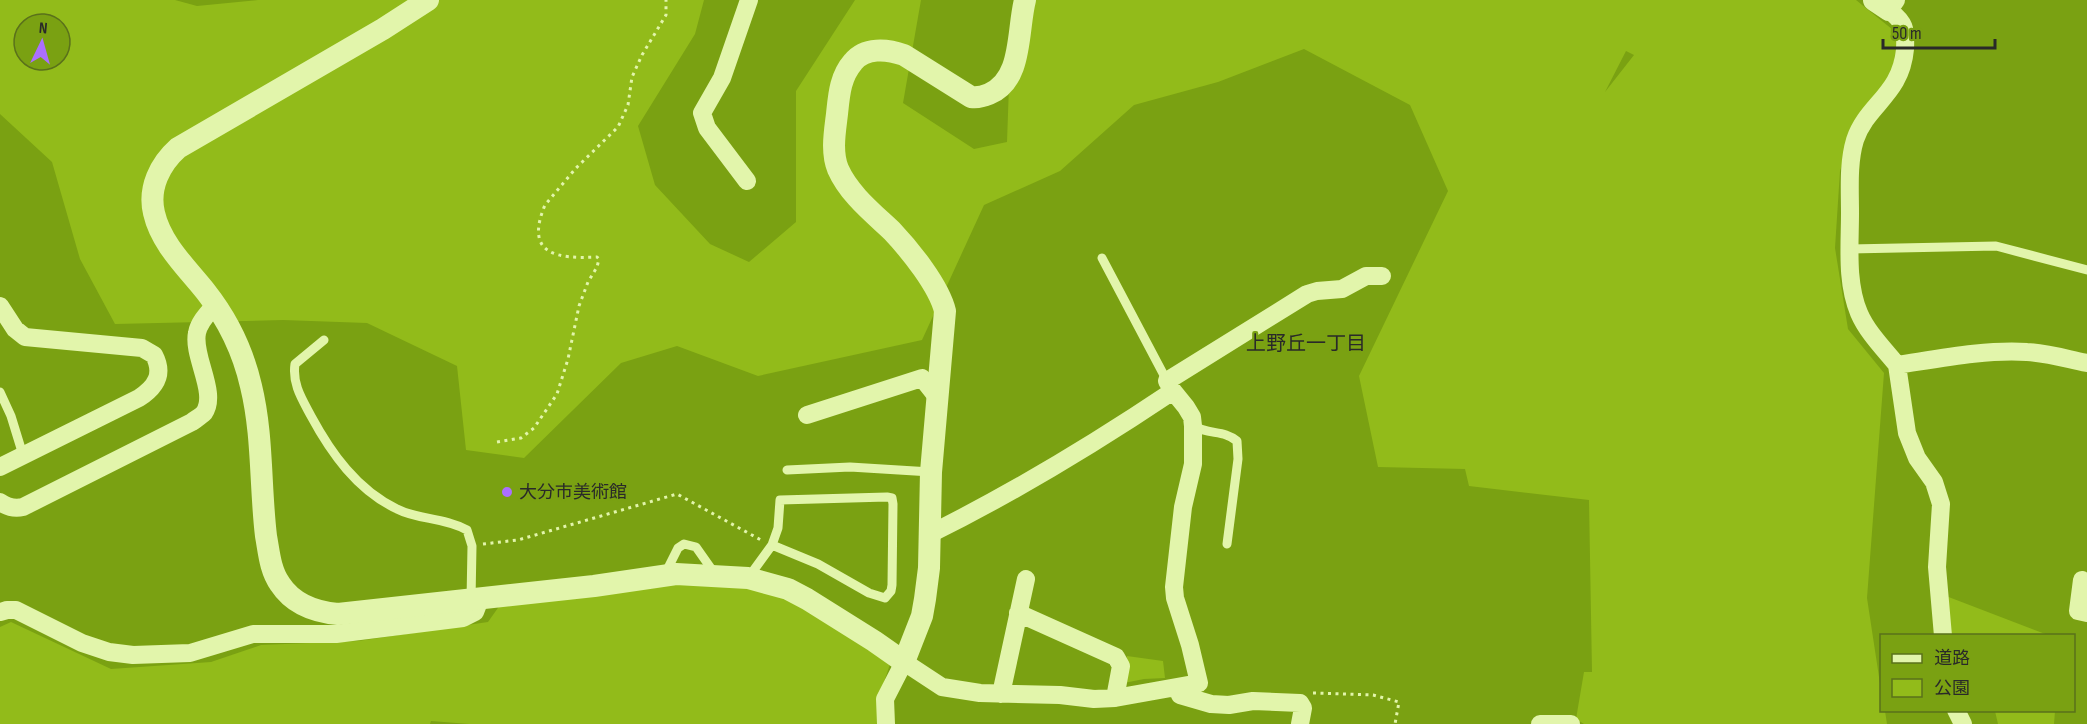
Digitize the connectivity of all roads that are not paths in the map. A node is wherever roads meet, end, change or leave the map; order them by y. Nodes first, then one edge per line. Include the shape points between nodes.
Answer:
1 (428, 0) edge
2 (750, 0) edge
3 (1025, 0) edge
4 (1886, 3) edge
5 (747, 181) dead end
6 (1850, 249) junction
7 (1102, 258) dead end
8 (2087, 270) edge
9 (1382, 276) dead end
10 (215, 305) junction
11 (0, 306) edge
12 (324, 340) dead end
13 (2087, 363) edge
14 (1896, 365) junction
15 (1170, 386) junction
16 (0, 392) edge
17 (937, 397) junction
18 (807, 415) dead end
19 (1194, 426) junction
20 (23, 455) junction
21 (0, 467) edge
22 (787, 470) dead end
23 (931, 472) junction
24 (0, 502) edge
25 (928, 535) junction
26 (1227, 544) dead end
27 (771, 545) junction
28 (716, 575) junction
29 (664, 576) junction
30 (748, 578) junction
31 (1026, 579) dead end
32 (2082, 580) dead end
33 (475, 600) junction
34 (0, 612) edge
35 (1018, 613) junction
36 (2087, 613) edge
37 (1944, 634) edge
38 (904, 662) junction
39 (1177, 688) junction
40 (1001, 694) junction
41 (1115, 698) junction
42 (1571, 723) edge
43 (886, 724) edge
44 (1300, 724) edge
45 (1540, 724) edge

1 - 10 street via 178,148 164,163 154,187 156,221 177,257
2 - 5 street via 722,78 702,113 706,128
3 - 17 street via 1010,76 999,90 971,97 904,55 878,50 855,60 841,81 834,152 838,168 864,205 894,234 939,290 943,300 945,321
4 - 6 street via 1904,24 1904,58 1896,81 1862,125 1855,141 1851,158
6 - 8 lane via 1996,246
6 - 14 street via 1851,283 1858,311
7 - 15 lane
9 - 15 street via 1366,276 1342,289 1307,294
10 - 24 street via 196,337 207,394 204,413 22,507
10 - 33 street via 232,331 252,386 269,553 281,586 302,605 338,614
11 - 20 street via 25,337 142,348 154,355 158,363 158,379 148,392
12 - 33 lane via 296,364 293,375 298,393 326,445 359,482 399,511 467,530 472,546
13 - 14 street via 2024,351
14 - 37 street via 1907,433 1917,458 1934,482 1941,504 1937,567
15 - 19 street
15 - 25 street via 1122,425 973,513
16 - 20 lane
17 - 18 street via 922,378
17 - 23 street
19 - 26 lane via 1230,435 1237,441
19 - 39 street via 1193,464 1183,507 1174,587 1199,683
20 - 21 street
22 - 23 lane via 850,467
23 - 25 street
25 - 38 street via 926,599
27 - 27 lane via 885,598 892,585 892,498 780,500 778,528
27 - 30 lane
28 - 29 street
28 - 29 lane via 696,547 684,544
28 - 30 street
29 - 33 street
30 - 38 street via 788,589 807,599
31 - 35 street
32 - 36 street via 2078,610
33 - 34 street via 475,612 463,618 336,634 252,634 190,653 133,656 82,643 16,610
35 - 40 street
35 - 41 street via 1116,657 1121,666
38 - 40 street via 942,687
38 - 43 street via 885,699
39 - 41 street
39 - 44 street via 1180,695 1211,704 1300,703
40 - 41 street
42 - 45 street

